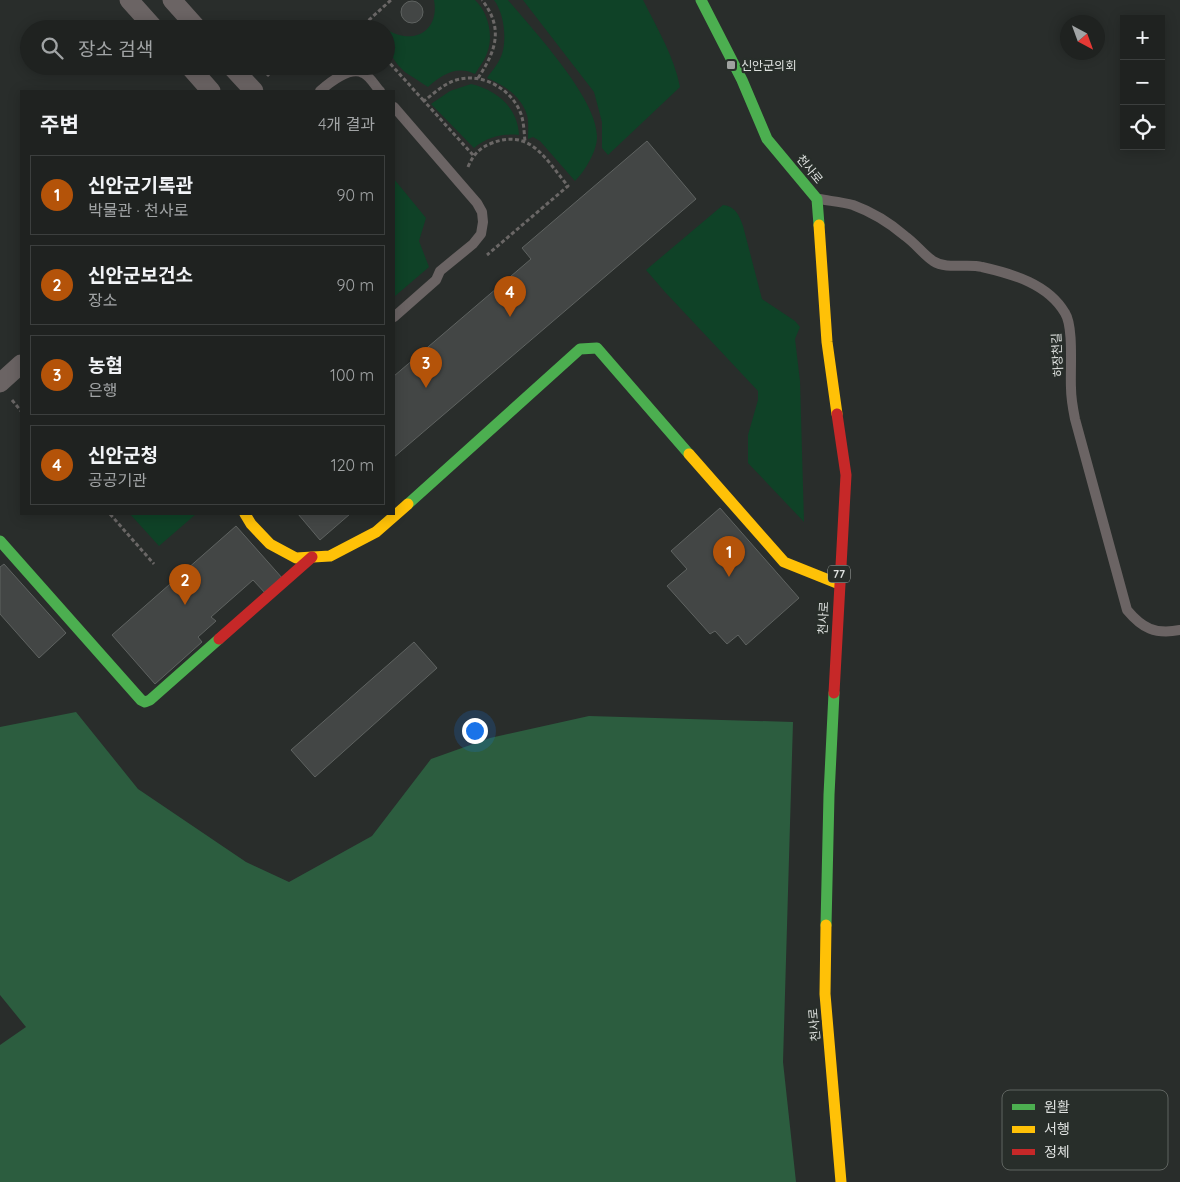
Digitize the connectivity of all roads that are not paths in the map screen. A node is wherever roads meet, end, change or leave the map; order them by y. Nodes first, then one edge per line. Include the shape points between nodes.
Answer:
1 (129, 0) edge
2 (172, 0) edge
3 (701, 0) edge
4 (147, 20) edge
5 (190, 20) edge
6 (197, 75) edge
7 (239, 75) edge
8 (346, 75) edge
9 (366, 75) edge
10 (211, 90) edge
11 (253, 90) edge
12 (321, 90) edge
13 (379, 90) edge
14 (395, 108) edge
15 (817, 199) junction
16 (395, 316) edge
17 (20, 365) edge
18 (0, 383) edge
19 (246, 515) edge
20 (395, 515) edge
21 (395, 515) edge
22 (0, 541) edge
23 (312, 557) junction
24 (839, 584) junction
25 (1180, 630) edge
26 (842, 1182) edge

1 - 4 street
2 - 5 street
3 - 15 street, 천사로 via 742,80 767,139
6 - 10 street
7 - 11 street
8 - 12 lane via 332,80
9 - 13 lane
14 - 16 lane via 477,203 484,222 474,244
15 - 24 street, 천사로 / 77 via 827,342 846,475
15 - 25 lane, 하장천길 via 852,205 883,219 934,262 980,266 1019,277 1050,294 1066,314 1074,418 1127,610 1150,630
17 - 18 street
19 - 23 street via 270,544 296,558
20 - 23 street via 376,532 330,556
21 - 24 street via 580,349 597,348 784,562
22 - 23 street via 145,702
24 - 26 street, 천사로 / 77 via 829,796 825,994

